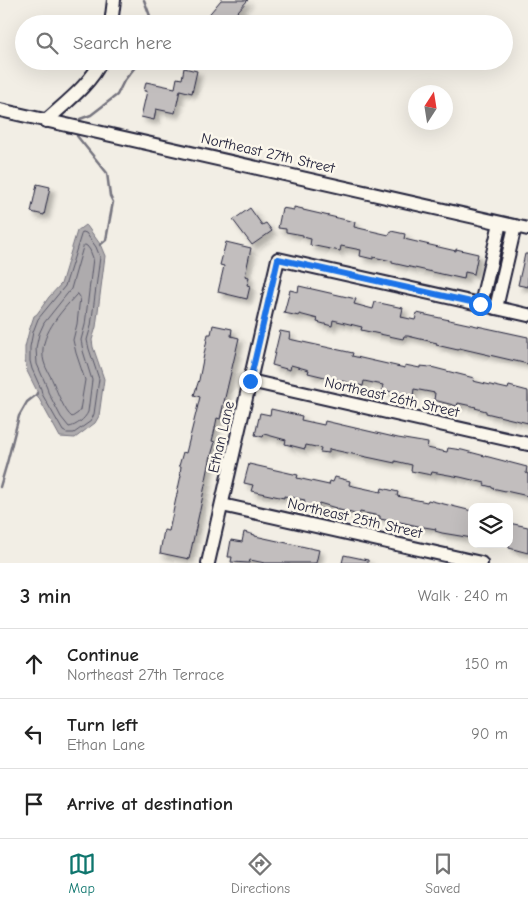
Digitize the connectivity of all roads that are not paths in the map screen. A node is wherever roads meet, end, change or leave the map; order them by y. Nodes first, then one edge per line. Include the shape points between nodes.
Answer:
1 (114, 0) edge
2 (112, 15) edge
3 (96, 70) edge
4 (0, 110) edge
5 (46, 120) junction
6 (500, 222) junction
7 (515, 226) junction
8 (528, 229) edge
9 (480, 304) junction
10 (496, 308) junction
11 (528, 315) edge
12 (250, 381) junction
13 (528, 444) edge
14 (222, 505) junction
15 (208, 563) edge
16 (482, 563) edge

1 - 2 street
3 - 5 street
4 - 5 street, Northeast 27th Street
5 - 6 street, Northeast 27th Street
6 - 7 street, Northeast 27th Street
6 - 9 street
7 - 8 street, Northeast 27th Street
7 - 10 street
9 - 10 street
9 - 12 street, Ethan Lane via 278,259
10 - 11 street
12 - 13 street, Northeast 26th Street
12 - 14 street, Ethan Lane
14 - 15 street, Ethan Lane
14 - 16 street, Northeast 25th Street

